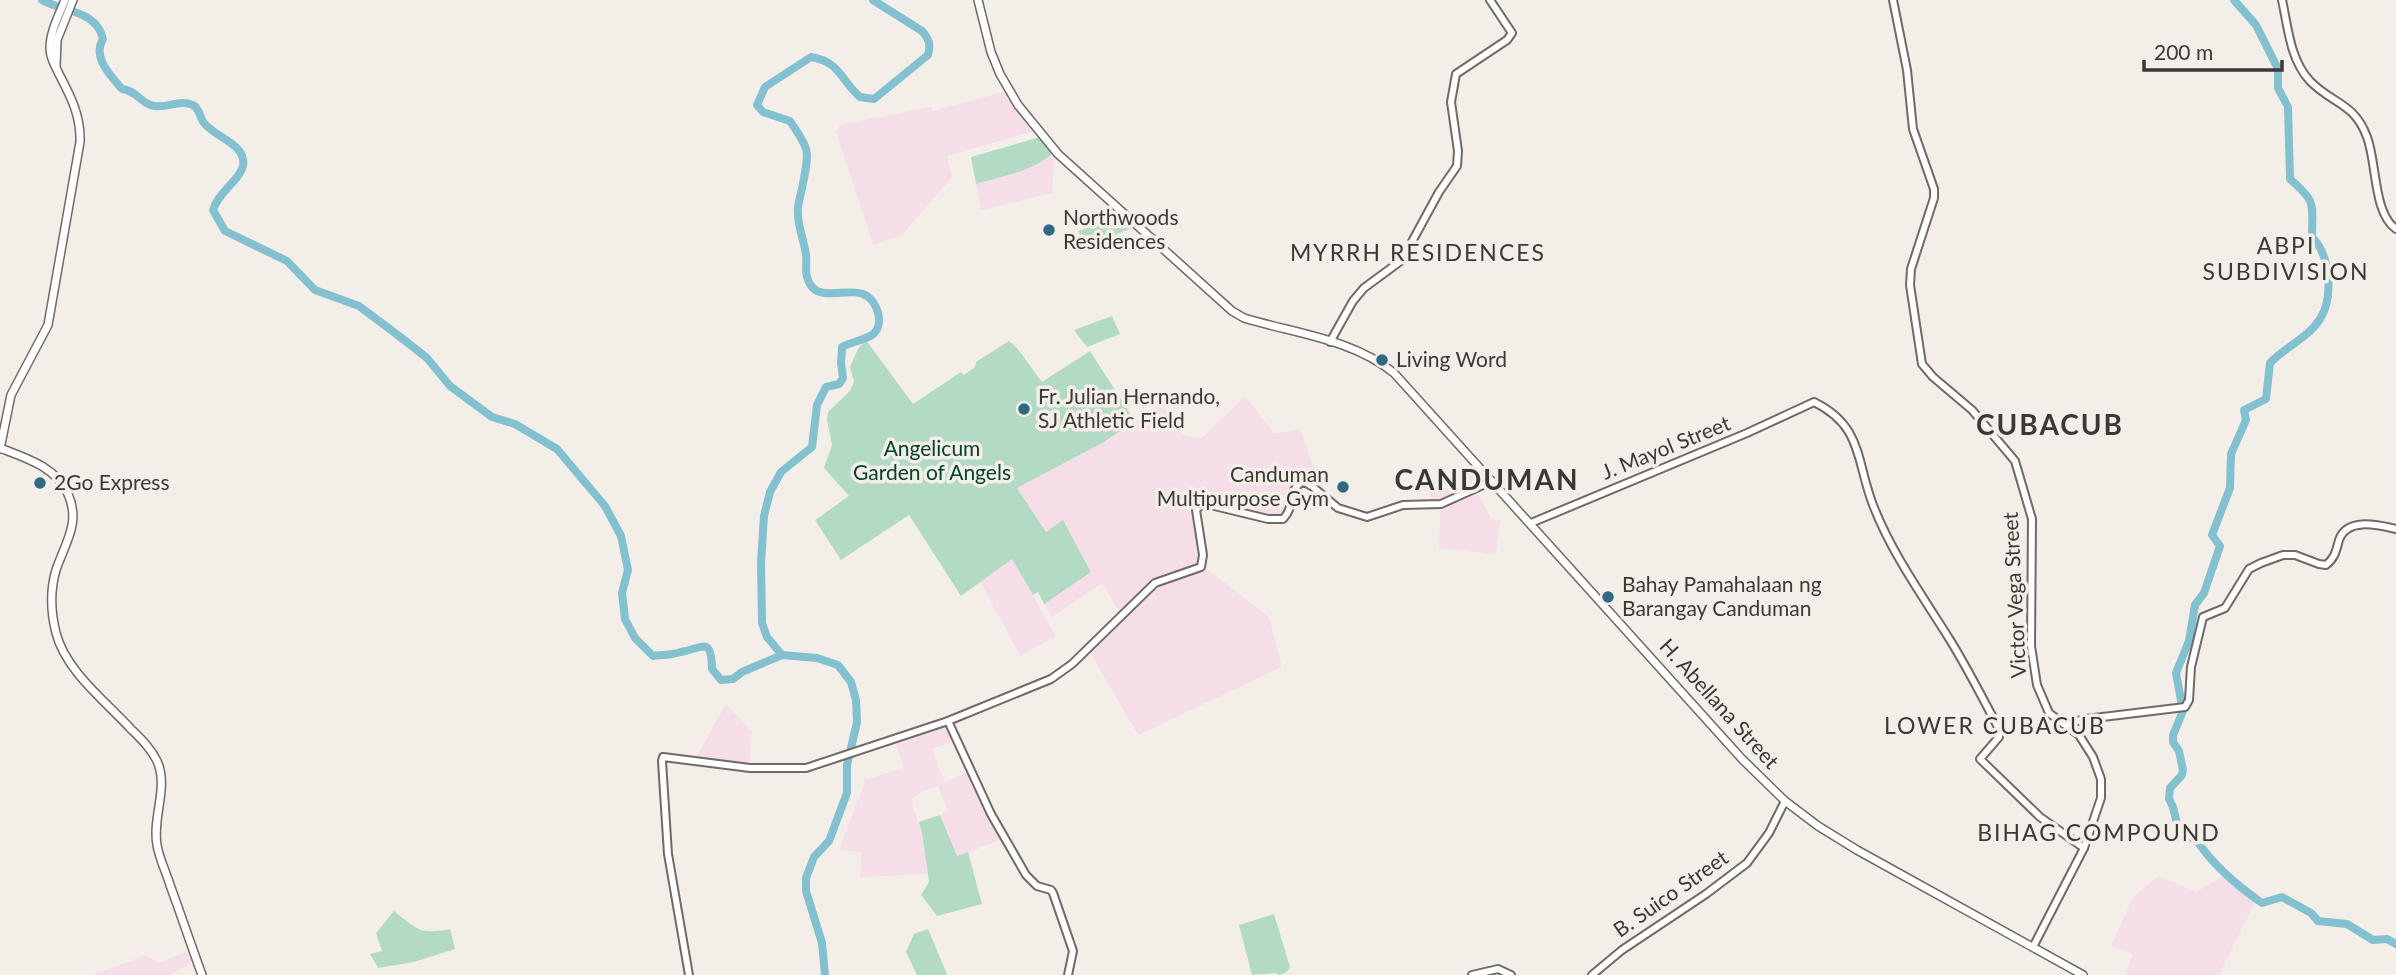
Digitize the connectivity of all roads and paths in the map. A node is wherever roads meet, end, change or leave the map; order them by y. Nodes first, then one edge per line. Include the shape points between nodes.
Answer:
1 (65, 0) edge
2 (73, 0) edge
3 (978, 0) edge
4 (1490, 0) edge
5 (1893, 0) edge
6 (2282, 0) edge
7 (63, 14) junction
8 (2396, 229) edge
9 (1330, 342) junction
10 (0, 449) edge
11 (1492, 481) junction
12 (1531, 523) junction
13 (2396, 529) edge
14 (948, 722) junction
15 (2064, 724) junction
16 (1785, 801) junction
17 (2084, 848) junction
18 (2033, 947) junction
19 (202, 975) edge
20 (689, 975) edge
21 (1068, 975) edge
22 (1472, 975) edge
23 (1511, 975) edge
24 (1592, 975) edge
25 (2083, 975) edge

1 - 7 main road
2 - 7 main road
3 - 9 main road, H. Abellana Street via 1004,82 1074,171 1231,311
4 - 9 street via 1512,33 1454,76 1451,102 1457,166 1402,260 1364,288
5 - 15 street, Victor Vega Street via 1913,129 1934,189 1910,270 1922,364 1972,410 2015,461 2032,519 2031,646 2037,685 2049,713
6 - 8 street via 2291,47 2308,79 2361,123 2372,152 2385,218
7 - 10 main road via 56,67 78,116 79,148 48,325 11,395
9 - 11 main road, H. Abellana Street via 1373,358 1394,373
10 - 19 main road via 48,469 71,500 74,522 56,570 52,598 57,636 74,667 158,763 157,849
11 - 12 main road, H. Abellana Street
11 - 14 street via 1440,504 1403,505 1367,517 1338,508 1303,481 1293,491 1283,519 1200,505 1196,510 1201,567 1154,583 1052,678
12 - 16 main road, H. Abellana Street via 1729,745
12 - 17 street, J. Mayol Street via 1814,402 1833,412 1856,447 1883,530 1999,729 1999,737 1980,759 2040,817
13 - 15 street via 2355,524 2341,534 2334,558 2326,565 2283,555 2249,569 2222,610 2203,617 2191,667 2189,700 2182,708
14 - 20 street via 806,768 662,759 668,854
14 - 21 street via 1026,875 1053,893 1072,946
15 - 17 street, Victor Vega Street via 2079,735 2101,779 2101,798
16 - 18 main road, H. Abellana Street via 1851,846
16 - 24 street, B. Suico Street via 1747,863
17 - 18 street, Victor Vega Street
18 - 25 main road, H. Abellana Street
22 - 23 street via 1493,969

